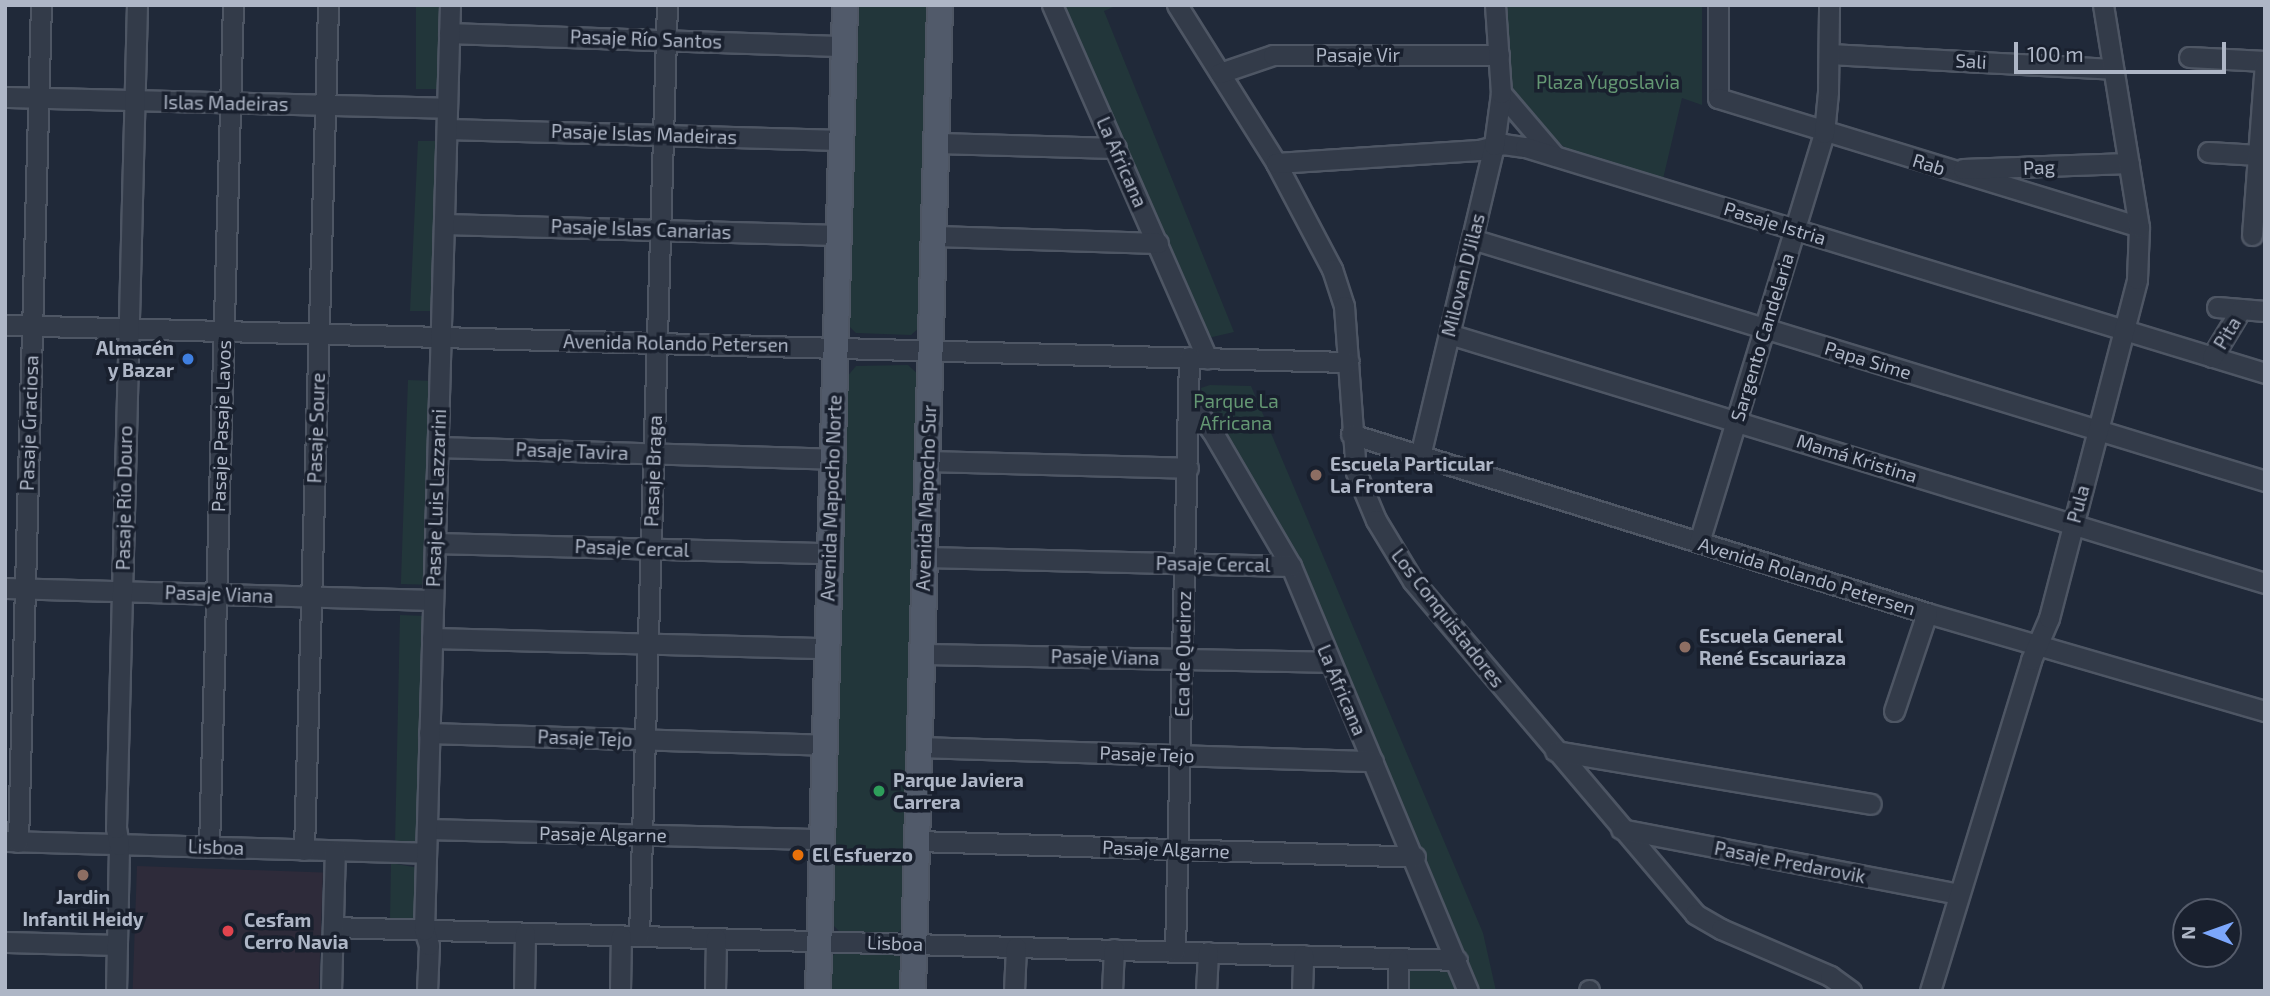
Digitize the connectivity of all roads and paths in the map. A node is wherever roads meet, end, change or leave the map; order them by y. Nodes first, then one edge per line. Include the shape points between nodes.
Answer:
1 (41, 5) edge
2 (137, 5) edge
3 (233, 5) edge
4 (327, 5) edge
5 (450, 5) edge
6 (667, 5) edge
7 (845, 5) edge
8 (940, 5) edge
9 (1052, 5) edge
10 (1177, 5) edge
11 (1495, 5) edge
12 (1718, 5) edge
13 (1829, 5) edge
14 (2103, 5) edge
15 (449, 33) junction
16 (666, 40) junction
17 (844, 46) junction
18 (1829, 54) junction
19 (1499, 55) junction
20 (2189, 57) dead end
21 (2265, 62) edge
22 (2113, 69) junction
23 (1220, 73) junction
24 (1501, 93) junction
25 (5, 97) edge
26 (38, 98) junction
27 (135, 100) junction
28 (230, 103) junction
29 (325, 105) junction
30 (447, 108) junction
31 (447, 129) junction
32 (1824, 133) junction
33 (663, 135) junction
34 (841, 140) junction
35 (936, 143) junction
36 (1494, 145) junction
37 (1116, 148) junction
38 (2208, 152) dead end
39 (1555, 155) junction
40 (2258, 155) junction
41 (1276, 163) junction
42 (2129, 163) junction
43 (1948, 170) junction
44 (2259, 212) edge
45 (444, 223) junction
46 (2140, 227) junction
47 (1794, 229) junction
48 (660, 230) junction
49 (838, 235) junction
50 (2252, 235) dead end
51 (933, 236) junction
52 (1472, 239) junction
53 (1158, 243) junction
54 (2217, 307) dead end
55 (2241, 309) junction
56 (2265, 311) edge
57 (5, 325) edge
58 (32, 326) junction
59 (1764, 328) junction
60 (129, 329) junction
61 (2124, 330) junction
62 (223, 331) junction
63 (319, 334) junction
64 (1449, 334) junction
65 (441, 337) junction
66 (656, 343) junction
67 (835, 347) junction
68 (930, 350) junction
69 (1198, 357) junction
70 (2213, 357) junction
71 (1348, 362) junction
72 (2265, 373) edge
73 (1190, 403) junction
74 (1736, 422) junction
75 (2098, 430) junction
76 (1351, 434) junction
77 (438, 447) junction
78 (653, 454) junction
79 (1420, 456) junction
80 (832, 459) junction
81 (927, 461) junction
82 (1188, 468) junction
83 (2265, 481) edge
84 (2073, 524) junction
85 (435, 542) junction
86 (1699, 542) junction
87 (651, 548) junction
88 (829, 553) junction
89 (925, 557) junction
90 (1185, 564) junction
91 (1291, 566) junction
92 (2265, 583) edge
93 (15, 588) edge
94 (122, 591) junction
95 (216, 594) junction
96 (312, 596) junction
97 (433, 600) junction
98 (1927, 613) junction
99 (432, 638) junction
100 (648, 643) junction
101 (2037, 647) junction
102 (827, 648) junction
103 (922, 653) junction
104 (1183, 659) junction
105 (1330, 662) junction
106 (1894, 711) dead end
107 (2265, 711) edge
108 (429, 733) junction
109 (645, 740) junction
110 (824, 746) junction
111 (920, 747) junction
112 (1555, 751) junction
113 (1180, 755) junction
114 (1373, 761) junction
115 (1871, 804) dead end
116 (427, 829) junction
117 (1621, 829) junction
118 (642, 835) junction
119 (822, 839) junction
120 (12, 841) edge
121 (917, 842) junction
122 (119, 845) junction
123 (209, 847) junction
124 (304, 850) junction
125 (1178, 850) junction
126 (335, 851) junction
127 (426, 853) junction
128 (1415, 858) junction
129 (1958, 894) junction
130 (332, 927) junction
131 (424, 930) junction
132 (525, 933) junction
133 (630, 936) junction
134 (716, 938) junction
135 (819, 940) junction
136 (5, 942) edge
137 (914, 943) junction
138 (117, 945) junction
139 (1016, 947) junction
140 (1114, 949) junction
141 (1175, 951) junction
142 (1208, 952) junction
143 (1303, 955) junction
144 (1398, 958) junction
145 (1457, 960) junction
146 (116, 991) edge
147 (331, 991) edge
148 (428, 991) edge
149 (524, 991) edge
150 (620, 991) edge
151 (715, 991) edge
152 (818, 991) edge
153 (913, 991) edge
154 (1014, 991) edge
155 (1112, 991) edge
156 (1206, 991) edge
157 (1301, 991) edge
158 (1398, 991) edge
159 (1468, 991) edge
160 (1851, 991) edge
161 (1930, 991) edge

1 - 26 street, Pasaje Graciosa
2 - 27 street, Pasaje Río Douro
3 - 28 street, Pasaje Pasaje Lavos
4 - 29 street, Pasaje Soure
5 - 15 street, Pasaje Luis Lazzarini
6 - 16 street, Pasaje Braga
7 - 17 main road, Avenida Mapocho Norte
8 - 35 main road, Avenida Mapocho Sur
9 - 37 street, La Africana
10 - 23 street, Los Conquistadores
11 - 19 street, Milovan D'Jilas
12 - 32 street, Rab via 1718,98
13 - 18 street, Sargento Candelaria
14 - 22 street, Pula
15 - 16 street, Pasaje Río Santos
15 - 30 street, Pasaje Luis Lazzarini
16 - 17 street, Pasaje Río Santos
16 - 33 street, Pasaje Braga
17 - 34 main road, Avenida Mapocho Norte
18 - 22 street, Sali
18 - 32 street, Sargento Candelaria
19 - 23 street, Pasaje Vir via 1283,54 1254,59
19 - 24 street, Milovan D'Jilas
20 - 21 street
21 - 40 street
22 - 42 street, Pula
23 - 41 street, Los Conquistadores
24 - 36 street, Milovan D'Jilas
24 - 39 street
25 - 26 street, Islas Madeiras
26 - 27 street, Islas Madeiras
26 - 58 street, Pasaje Graciosa
27 - 28 street, Islas Madeiras
27 - 60 street, Pasaje Río Douro
28 - 29 street, Islas Madeiras
28 - 62 street, Pasaje Pasaje Lavos
29 - 30 street, Islas Madeiras
29 - 63 street, Pasaje Soure
30 - 31 street, Pasaje Luis Lazzarini
31 - 33 street, Pasaje Islas Madeiras
31 - 45 street, Pasaje Luis Lazzarini
32 - 43 street, Rab
32 - 47 street, Sargento Candelaria
33 - 34 street, Pasaje Islas Madeiras
33 - 48 street, Pasaje Braga
34 - 49 main road, Avenida Mapocho Norte
35 - 37 street
35 - 51 main road, Avenida Mapocho Sur
36 - 39 street, Pasaje Istria via 1513,144
36 - 41 street, Pasaje Istria via 1479,150
36 - 52 street, Milovan D'Jilas
37 - 53 street, La Africana
38 - 40 street
39 - 47 street, Pasaje Istria
40 - 44 street
41 - 71 street, Los Conquistadores via 1340,290
42 - 43 street, Pag
42 - 46 street, Pula
43 - 46 street, Rab
44 - 50 street
45 - 48 street, Pasaje Islas Canarias
45 - 65 street, Pasaje Luis Lazzarini
46 - 61 street, Pula via 2137,279
47 - 59 street, Sargento Candelaria
47 - 61 street, Pasaje Istria
48 - 49 street, Pasaje Islas Canarias
48 - 66 street, Pasaje Braga
49 - 67 main road, Avenida Mapocho Norte
51 - 53 street
51 - 68 main road, Avenida Mapocho Sur
52 - 59 street, Papa Sime
52 - 64 street, Milovan D'Jilas
53 - 69 street, La Africana
54 - 55 street
55 - 56 street
55 - 70 street, Pita
57 - 58 street, Avenida Rolando Petersen
58 - 60 street, Avenida Rolando Petersen
58 - 93 street, Pasaje Graciosa
59 - 74 street, Sargento Candelaria
59 - 75 street, Papa Sime
60 - 62 street, Avenida Rolando Petersen
60 - 94 street, Pasaje Río Douro
61 - 70 street, Pasaje Istria
61 - 75 street, Pula
62 - 63 street, Avenida Rolando Petersen
62 - 95 street, Pasaje Pasaje Lavos
63 - 65 street, Avenida Rolando Petersen
63 - 96 street, Pasaje Soure
64 - 74 street, Mamá Kristina
64 - 79 street, Milovan D'Jilas
65 - 66 street, Avenida Rolando Petersen
65 - 77 street, Pasaje Luis Lazzarini
66 - 67 street, Avenida Rolando Petersen
66 - 78 street, Pasaje Braga
67 - 68 street, Avenida Rolando Petersen
67 - 80 main road, Avenida Mapocho Norte
68 - 69 street, Avenida Rolando Petersen
68 - 81 main road, Avenida Mapocho Sur
69 - 71 street, Avenida Rolando Petersen
69 - 73 street, Eca de Queiroz
70 - 72 street, Pasaje Istria
71 - 76 street, Los Conquistadores
73 - 82 street, Eca de Queiroz
73 - 91 street, La Africana via 1212,431
74 - 84 street, Mamá Kristina
74 - 86 street, Sargento Candelaria
75 - 83 street, Papa Sime
75 - 84 street, Pula
76 - 79 street, Avenida Rolando Petersen
76 - 112 street, Los Conquistadores via 1356,472 1367,503 1403,566
77 - 78 street, Pasaje Tavira
77 - 85 street, Pasaje Luis Lazzarini
78 - 80 street, Pasaje Tavira
78 - 87 street, Pasaje Braga
79 - 86 street, Avenida Rolando Petersen
80 - 88 main road, Avenida Mapocho Norte
81 - 82 street
81 - 89 main road, Avenida Mapocho Sur
82 - 90 street, Eca de Queiroz
84 - 92 street, Mamá Kristina
84 - 101 street, Pula
85 - 87 street, Pasaje Cercal
85 - 97 street, Pasaje Luis Lazzarini
86 - 98 street, Avenida Rolando Petersen
87 - 88 street, Pasaje Cercal
87 - 100 street, Pasaje Braga
88 - 102 main road, Avenida Mapocho Norte
89 - 90 street, Pasaje Cercal
89 - 103 main road, Avenida Mapocho Sur
90 - 91 street, Pasaje Cercal
90 - 104 street, Eca de Queiroz
91 - 105 street, La Africana
93 - 94 street, Pasaje Viana
93 - 120 street, Pasaje Graciosa
94 - 95 street, Pasaje Viana
94 - 122 street, Pasaje Río Douro
95 - 96 street, Pasaje Viana
95 - 123 street, Pasaje Pasaje Lavos
96 - 97 street, Pasaje Viana
96 - 124 street, Pasaje Soure
97 - 99 street, Pasaje Luis Lazzarini
98 - 101 street, Avenida Rolando Petersen
98 - 106 street
99 - 100 street
99 - 108 street, Pasaje Luis Lazzarini
100 - 102 street
100 - 109 street, Pasaje Braga
101 - 107 street, Avenida Rolando Petersen
101 - 129 street, Pula
102 - 110 main road, Avenida Mapocho Norte
103 - 104 street, Pasaje Viana
103 - 111 main road, Avenida Mapocho Sur
104 - 105 street, Pasaje Viana
104 - 113 street, Eca de Queiroz
105 - 114 street, La Africana
108 - 109 street, Pasaje Tejo
108 - 116 street, Pasaje Luis Lazzarini
109 - 110 street, Pasaje Tejo
109 - 118 street, Pasaje Braga
110 - 119 main road, Avenida Mapocho Norte
111 - 113 street, Pasaje Tejo
111 - 121 main road, Avenida Mapocho Sur
112 - 115 street
112 - 117 street, Los Conquistadores
113 - 114 street, Pasaje Tejo
113 - 125 street, Eca de Queiroz
114 - 128 street, La Africana
116 - 118 street, Pasaje Algarne
116 - 127 street, Pasaje Luis Lazzarini
117 - 129 street, Pasaje Predarovik
117 - 160 street, Los Conquistadores via 1695,914 1830,976
118 - 119 street, Pasaje Algarne
118 - 133 street, Pasaje Braga
119 - 135 main road, Avenida Mapocho Norte
120 - 122 street, Lisboa
121 - 125 street, Pasaje Algarne
121 - 137 main road, Avenida Mapocho Sur
122 - 123 street, Lisboa
122 - 138 street, Pasaje Río Douro
123 - 124 street, Lisboa
124 - 126 street, Lisboa
125 - 128 street, Pasaje Algarne
125 - 141 street, Eca de Queiroz
126 - 127 street, Lisboa
126 - 130 street
127 - 131 street, Pasaje Luis Lazzarini
128 - 145 street, La Africana
129 - 161 street, Pula
130 - 131 street, Lisboa
130 - 147 street
131 - 132 street, Lisboa
131 - 148 street, Pasaje Luis Lazzarini via 429,945
132 - 133 street, Lisboa
132 - 149 street
133 - 134 street, Lisboa
133 - 150 street, Pasaje Braga
134 - 135 street, Lisboa
134 - 151 street
135 - 137 street, Lisboa
135 - 152 main road, Avenida Mapocho Norte
136 - 138 street
137 - 139 street, Lisboa
137 - 153 main road, Avenida Mapocho Sur
138 - 146 street, Pasaje Río Douro
139 - 140 street, Lisboa
139 - 154 street
140 - 141 street, Lisboa
140 - 155 street
141 - 142 street, Lisboa
142 - 143 street, Lisboa
142 - 156 street
143 - 144 street, Lisboa
143 - 157 street
144 - 145 street, Lisboa
144 - 158 street
145 - 159 street, La Africana

